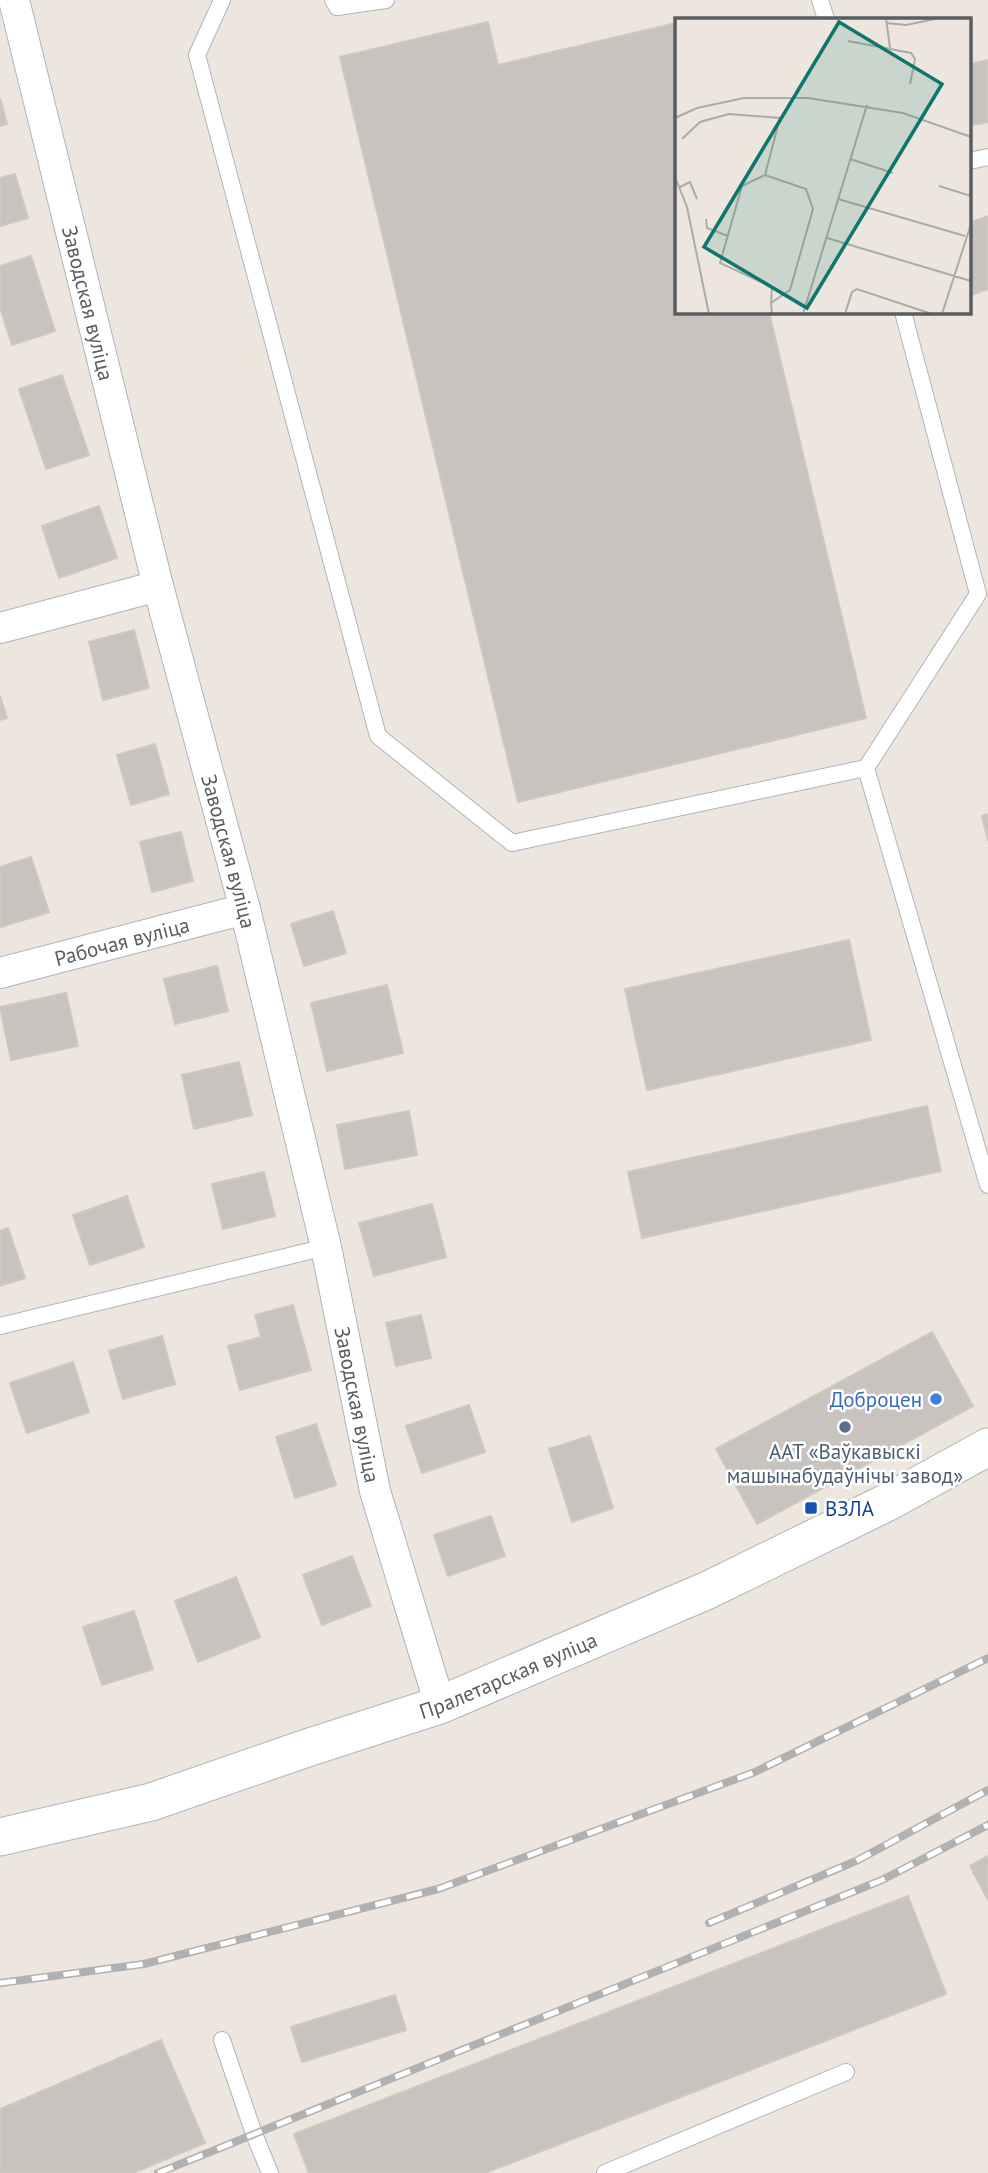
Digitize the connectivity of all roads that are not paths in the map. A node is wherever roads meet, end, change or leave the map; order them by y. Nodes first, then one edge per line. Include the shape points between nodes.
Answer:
1 (14, 0) edge
2 (222, 0) edge
3 (333, 0) edge
4 (386, 0) edge
5 (820, 0) edge
6 (825, 18) edge
7 (988, 157) edge
8 (970, 160) edge
9 (903, 313) edge
10 (159, 586) junction
11 (0, 628) edge
12 (866, 768) junction
13 (245, 909) junction
14 (0, 973) edge
15 (988, 1185) edge
16 (326, 1247) junction
17 (0, 1326) edge
18 (988, 1447) edge
19 (440, 1705) junction
20 (0, 1837) edge
21 (222, 2040) dead end
22 (846, 2072) dead end
23 (270, 2173) edge
24 (605, 2173) edge

1 - 10 street, Заводская вуліца
2 - 12 lane via 197,55 378,736 512,843
3 - 4 lane via 337,7
5 - 6 lane
7 - 8 lane
9 - 12 lane via 978,594
10 - 11 street
10 - 13 street, Заводская вуліца
12 - 15 lane
13 - 14 street, Рабочая вуліца
13 - 16 street, Заводская вуліца
16 - 17 lane
16 - 19 street, Заводская вуліца via 375,1490
18 - 19 street, Пралетарская вуліца via 708,1590
19 - 20 street, Пралетарская вуліца via 151,1802
21 - 23 lane
22 - 24 lane

